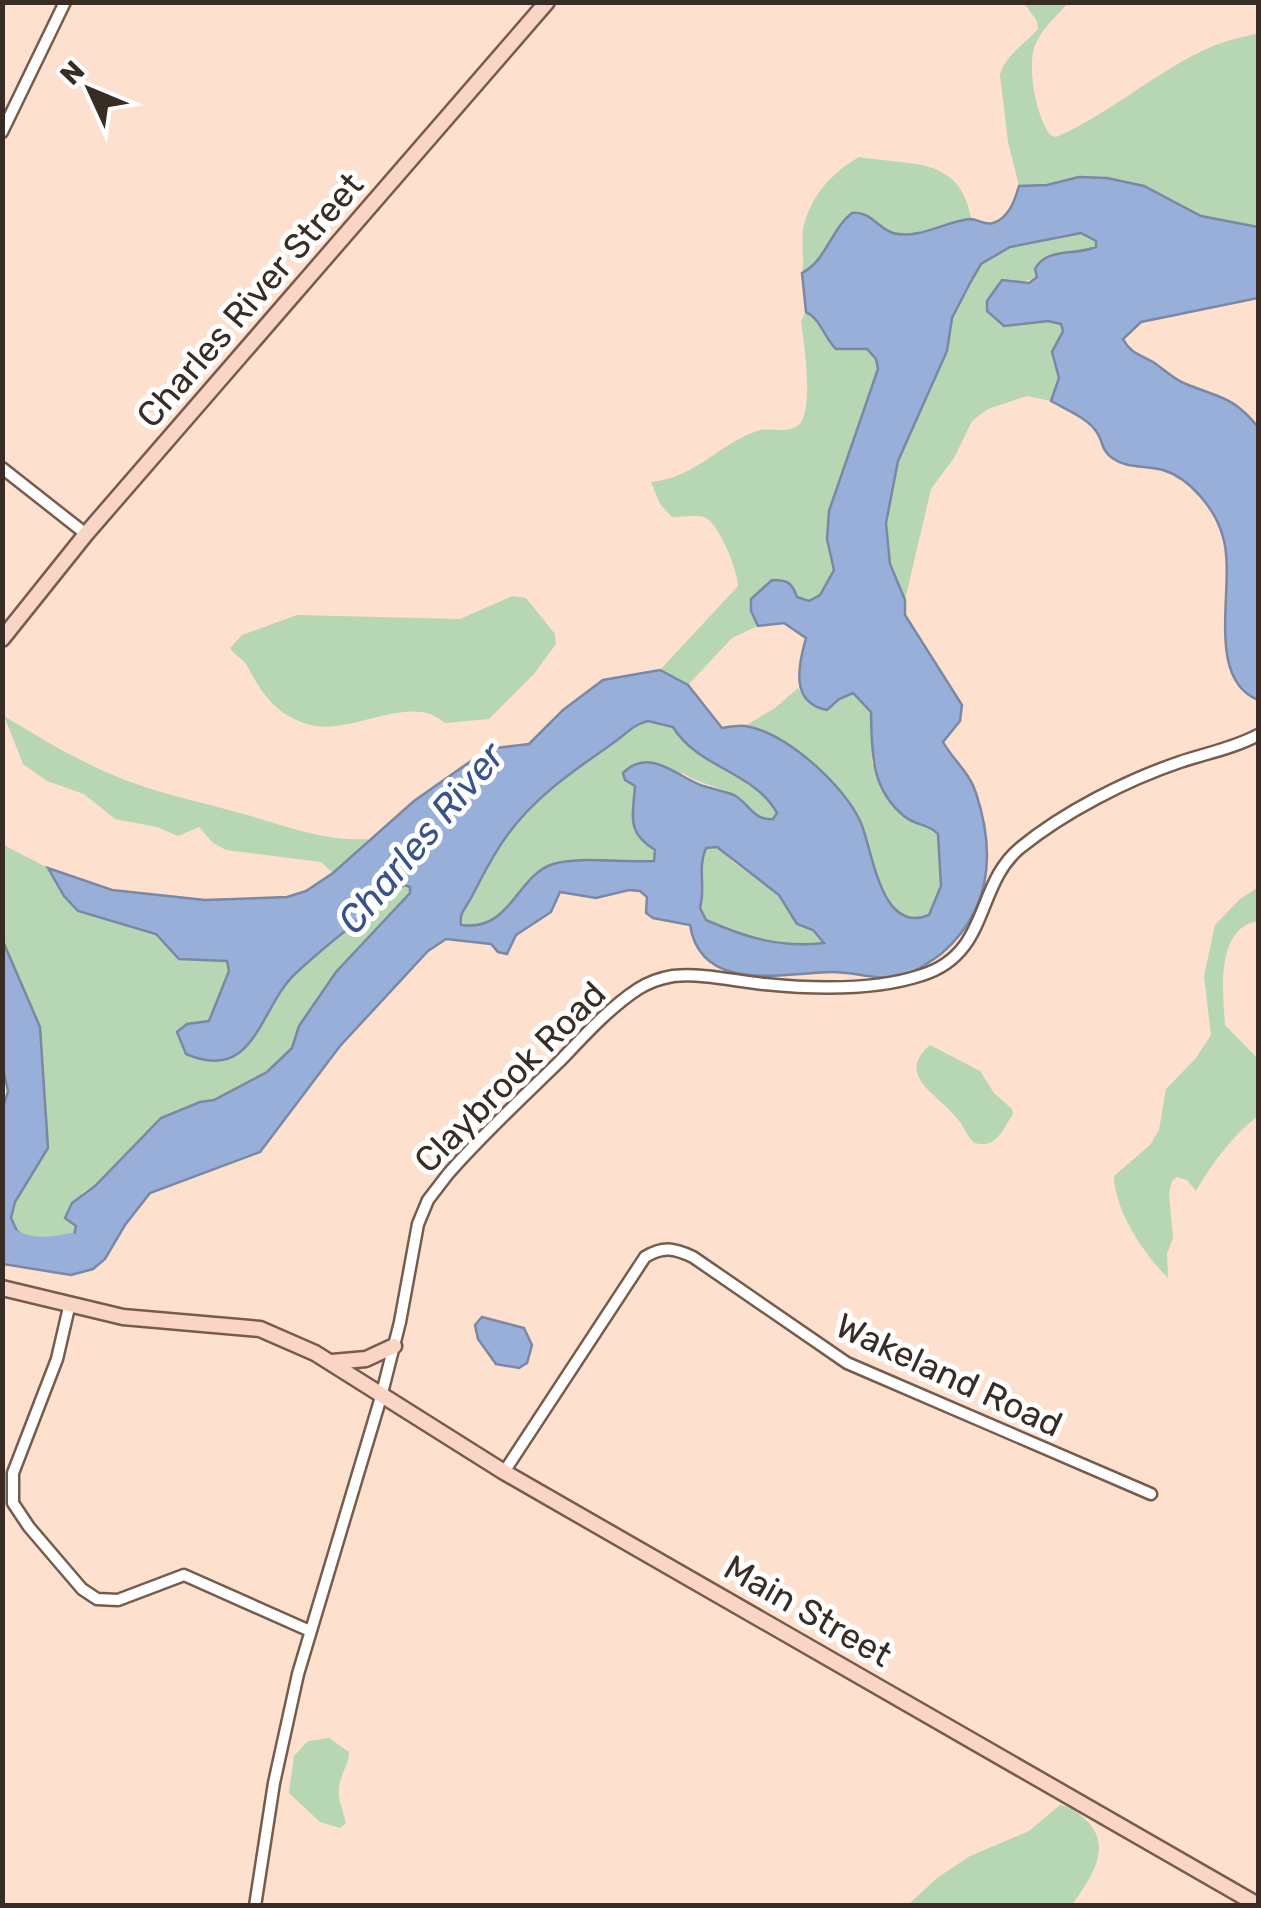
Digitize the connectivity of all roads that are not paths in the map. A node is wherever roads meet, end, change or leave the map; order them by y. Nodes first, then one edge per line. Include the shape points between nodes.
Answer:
1 (65, 2) edge
2 (548, 2) edge
3 (2, 132) edge
4 (2, 468) edge
5 (86, 534) junction
6 (2, 639) edge
7 (1258, 735) edge
8 (2, 1288) edge
9 (70, 1304) junction
10 (394, 1346) junction
11 (332, 1362) junction
12 (381, 1397) junction
13 (504, 1472) junction
14 (1151, 1494) dead end
15 (310, 1631) junction
16 (1258, 1905) edge
17 (256, 1906) edge

1 - 3 street
2 - 5 street, Charles River Street
4 - 5 street
5 - 6 street, Charles River Street
7 - 10 street, Claybrook Road via 1126,783 1034,838 998,877 968,943 922,976 876,984 768,985 692,975 640,988 465,1154 428,1200 412,1244
8 - 9 street, Main Street
9 - 11 street, Main Street via 260,1329
9 - 15 street via 57,1359 13,1473 20,1516 97,1599 118,1600 184,1574
10 - 11 street via 366,1359
10 - 12 street, Claybrook Road
11 - 12 street, Main Street
12 - 13 street, Main Street
12 - 15 street, Claybrook Road
13 - 14 street, Wakeland Road via 645,1257 674,1248 847,1364
13 - 16 street, Main Street
15 - 17 street, Claybrook Road via 285,1725

